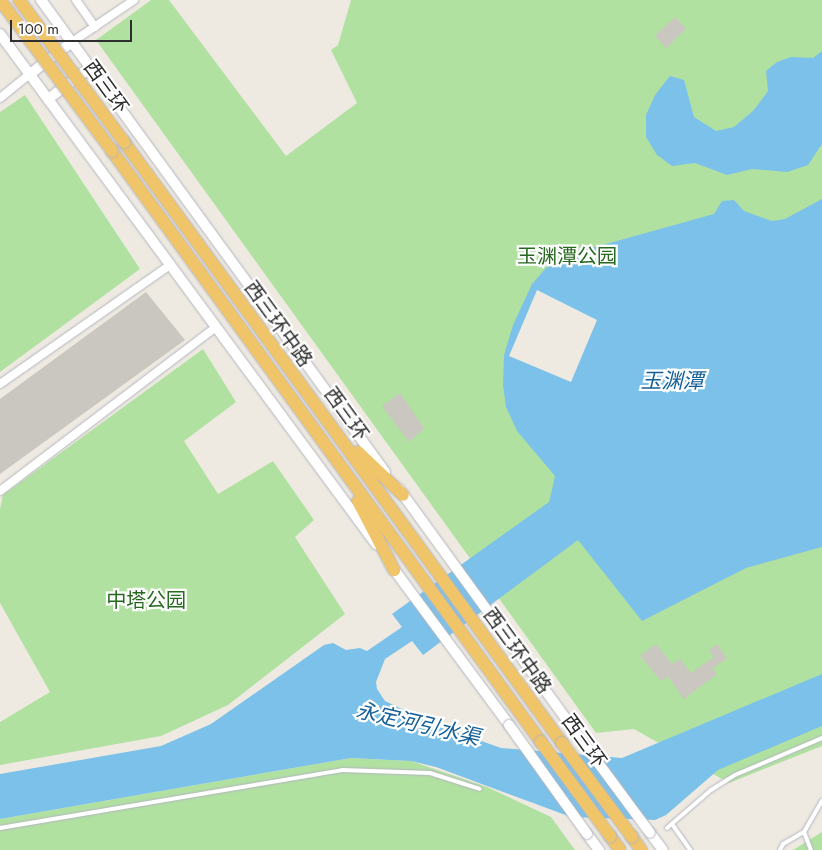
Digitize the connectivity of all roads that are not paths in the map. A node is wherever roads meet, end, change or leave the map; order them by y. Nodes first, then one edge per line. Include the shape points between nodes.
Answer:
1 (0, 0) edge
2 (19, 0) edge
3 (41, 0) edge
4 (76, 0) edge
5 (134, 0) edge
6 (95, 27) junction
7 (0, 34) edge
8 (72, 42) junction
9 (90, 68) junction
10 (30, 74) junction
11 (0, 98) edge
12 (48, 99) junction
13 (170, 265) junction
14 (216, 327) junction
15 (0, 384) edge
16 (334, 430) junction
17 (337, 461) junction
18 (0, 491) edge
19 (403, 495) junction
20 (394, 570) junction
21 (822, 738) edge
22 (480, 789) dead end
23 (822, 801) edge
24 (672, 824) junction
25 (0, 828) edge
26 (666, 828) dead end
27 (804, 832) junction
28 (599, 850) edge
29 (620, 850) edge
30 (642, 850) edge
31 (663, 850) edge
32 (690, 850) edge
33 (780, 850) edge
34 (811, 850) edge

1 - 17 highway, 西三环, bridge
2 - 16 highway, 西三环, bridge
3 - 8 street, 西三环中路
4 - 6 street
5 - 6 street
6 - 8 street
7 - 10 street
8 - 9 street, 西三环中路
8 - 10 street
9 - 12 street
9 - 19 street, 西三环中路
10 - 11 street
10 - 12 street
12 - 13 street
13 - 14 street
13 - 15 street
14 - 18 street
14 - 20 street
16 - 19 highway
16 - 30 highway, 西三环, bridge
17 - 20 highway
17 - 29 highway, 西三环, bridge
19 - 31 street, 西三环中路, bridge
20 - 28 street, bridge
21 - 24 lane via 734,775
22 - 25 lane via 430,773 342,770
23 - 27 lane
24 - 26 lane
24 - 32 lane
27 - 33 lane via 783,844
27 - 34 lane

